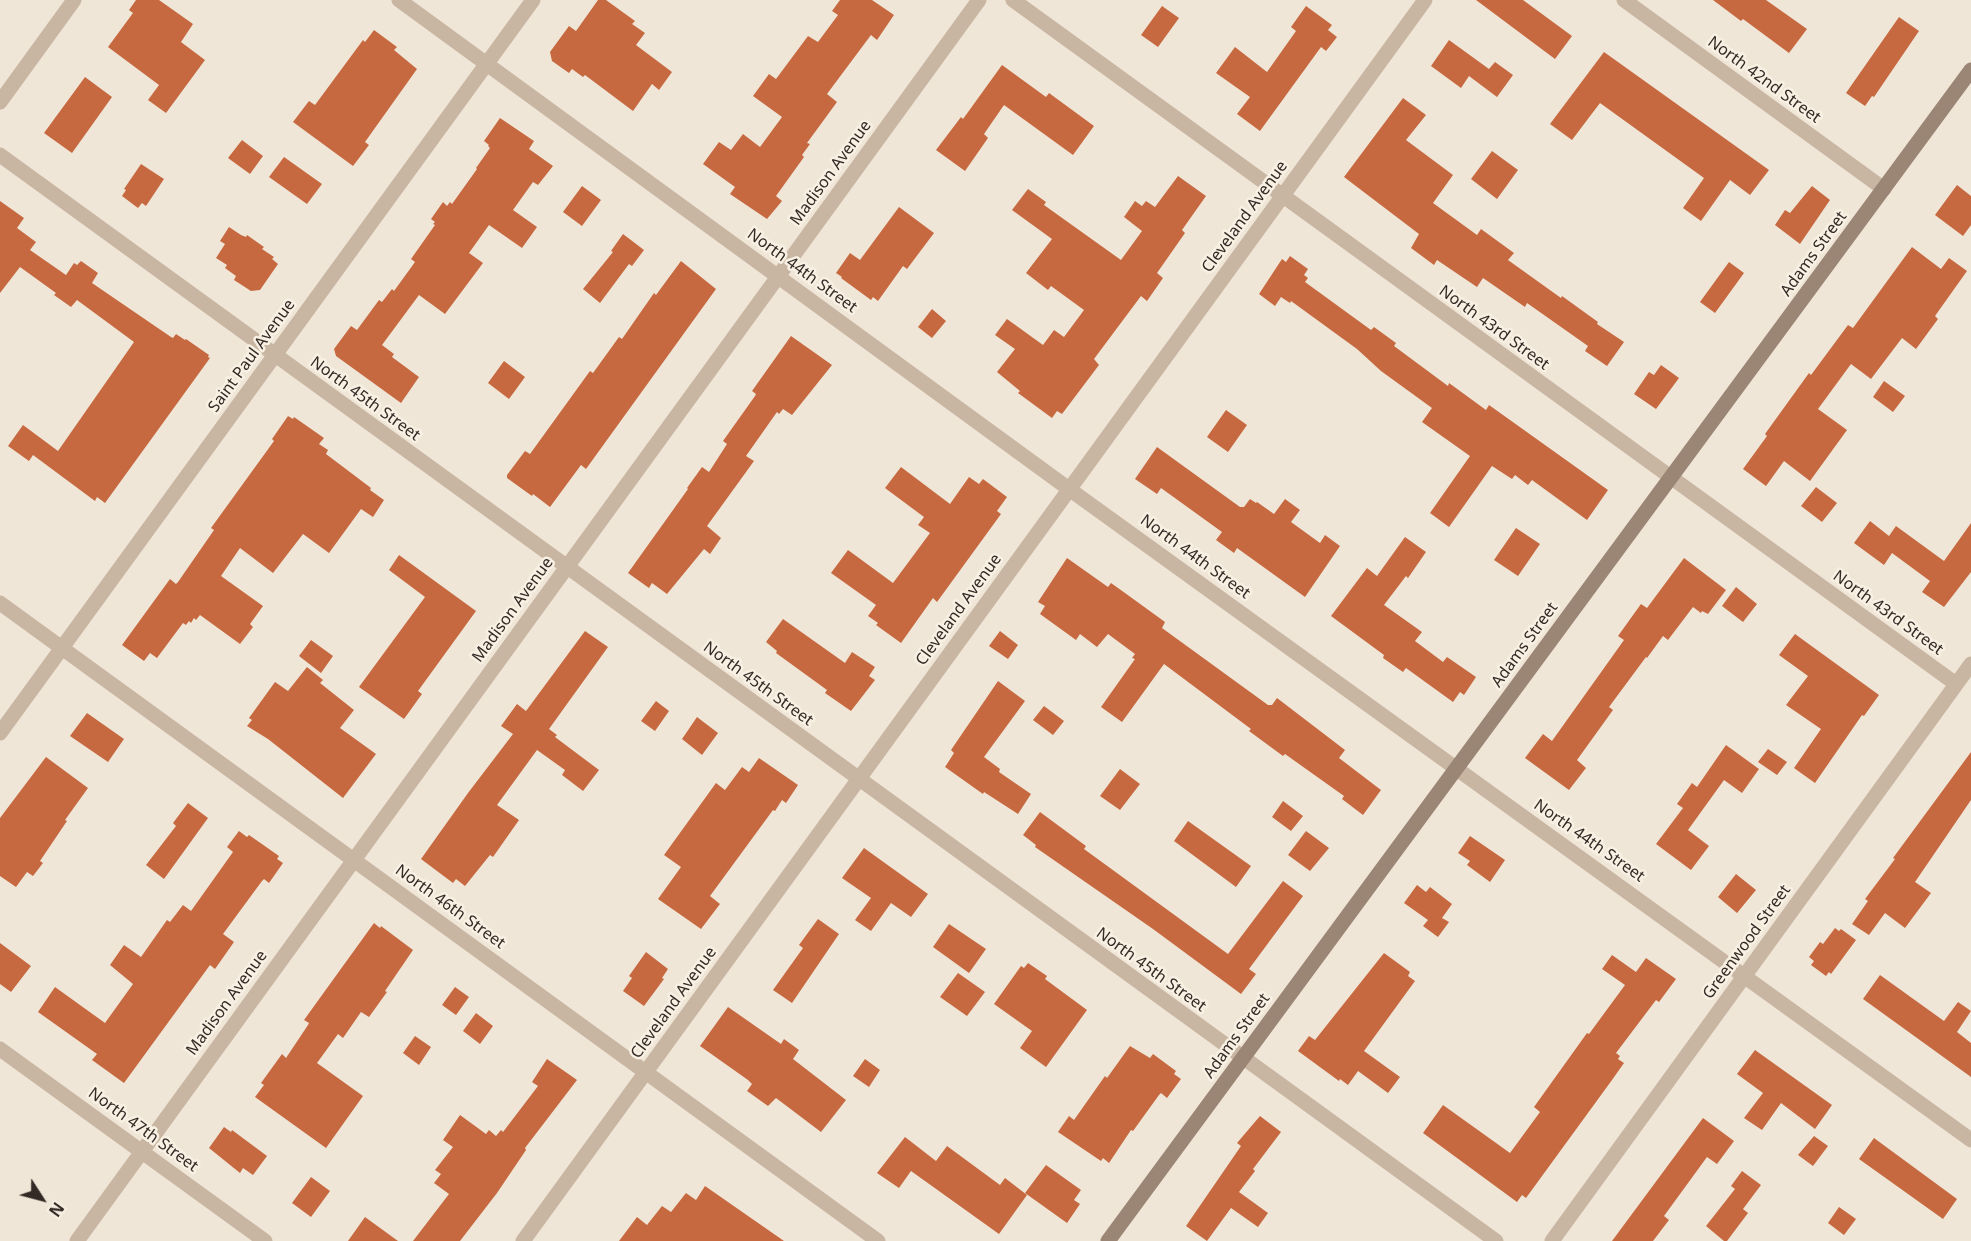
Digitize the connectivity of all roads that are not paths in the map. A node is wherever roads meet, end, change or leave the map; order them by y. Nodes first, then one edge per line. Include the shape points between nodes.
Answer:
1 (74, 0) edge
2 (399, 0) edge
3 (533, 0) edge
4 (979, 0) edge
5 (1013, 0) edge
6 (1425, 0) edge
7 (1624, 0) edge
8 (487, 64) junction
9 (1971, 70) edge
10 (0, 102) edge
11 (0, 155) edge
12 (1884, 189) junction
13 (1282, 197) junction
14 (778, 277) junction
15 (274, 356) junction
16 (1671, 478) junction
17 (1069, 489) junction
18 (566, 567) junction
19 (0, 603) edge
20 (62, 648) junction
21 (1971, 664) edge
22 (1956, 684) junction
23 (0, 733) edge
24 (1456, 769) junction
25 (858, 780) junction
26 (354, 860) junction
27 (1745, 977) junction
28 (0, 1049) edge
29 (1243, 1059) junction
30 (646, 1072) junction
31 (1971, 1140) edge
32 (142, 1152) junction
33 (77, 1241) edge
34 (265, 1241) edge
35 (523, 1241) edge
36 (878, 1241) edge
37 (1108, 1241) edge
38 (1496, 1241) edge
39 (1552, 1241) edge

1 - 10 street
2 - 8 street, North 44th Street
3 - 8 street, Saint Paul Avenue
4 - 14 street, Madison Avenue
5 - 13 street, North 43rd Street
6 - 13 street, Cleveland Avenue
7 - 12 street, North 42nd Street
8 - 14 street, North 44th Street
8 - 15 street, Saint Paul Avenue
9 - 12 main road, Adams Street
11 - 15 street, North 45th Street
12 - 16 main road, Adams Street
13 - 16 street, North 43rd Street
13 - 17 street, Cleveland Avenue
14 - 17 street, North 44th Street
14 - 18 street, Madison Avenue
15 - 18 street, North 45th Street
15 - 20 street, Saint Paul Avenue
16 - 22 street, North 43rd Street
16 - 24 main road, Adams Street
17 - 24 street, North 44th Street
17 - 25 street, Cleveland Avenue
18 - 25 street, North 45th Street
18 - 26 street, Madison Avenue
19 - 20 street, North 46th Street
20 - 23 street, Saint Paul Avenue
20 - 26 street, North 46th Street
21 - 22 street, Greenwood Street
22 - 27 street, Greenwood Street
24 - 27 street, North 44th Street
24 - 29 main road, Adams Street
25 - 29 street, North 45th Street
25 - 30 street, Cleveland Avenue
26 - 30 street, North 46th Street
26 - 32 street, Madison Avenue
27 - 31 street, North 44th Street
27 - 39 street, Greenwood Street
28 - 32 street, North 47th Street
29 - 37 main road, Adams Street
29 - 38 street, North 45th Street
30 - 35 street, Cleveland Avenue
30 - 36 street, North 46th Street
32 - 33 street, Madison Avenue
32 - 34 street, North 47th Street

